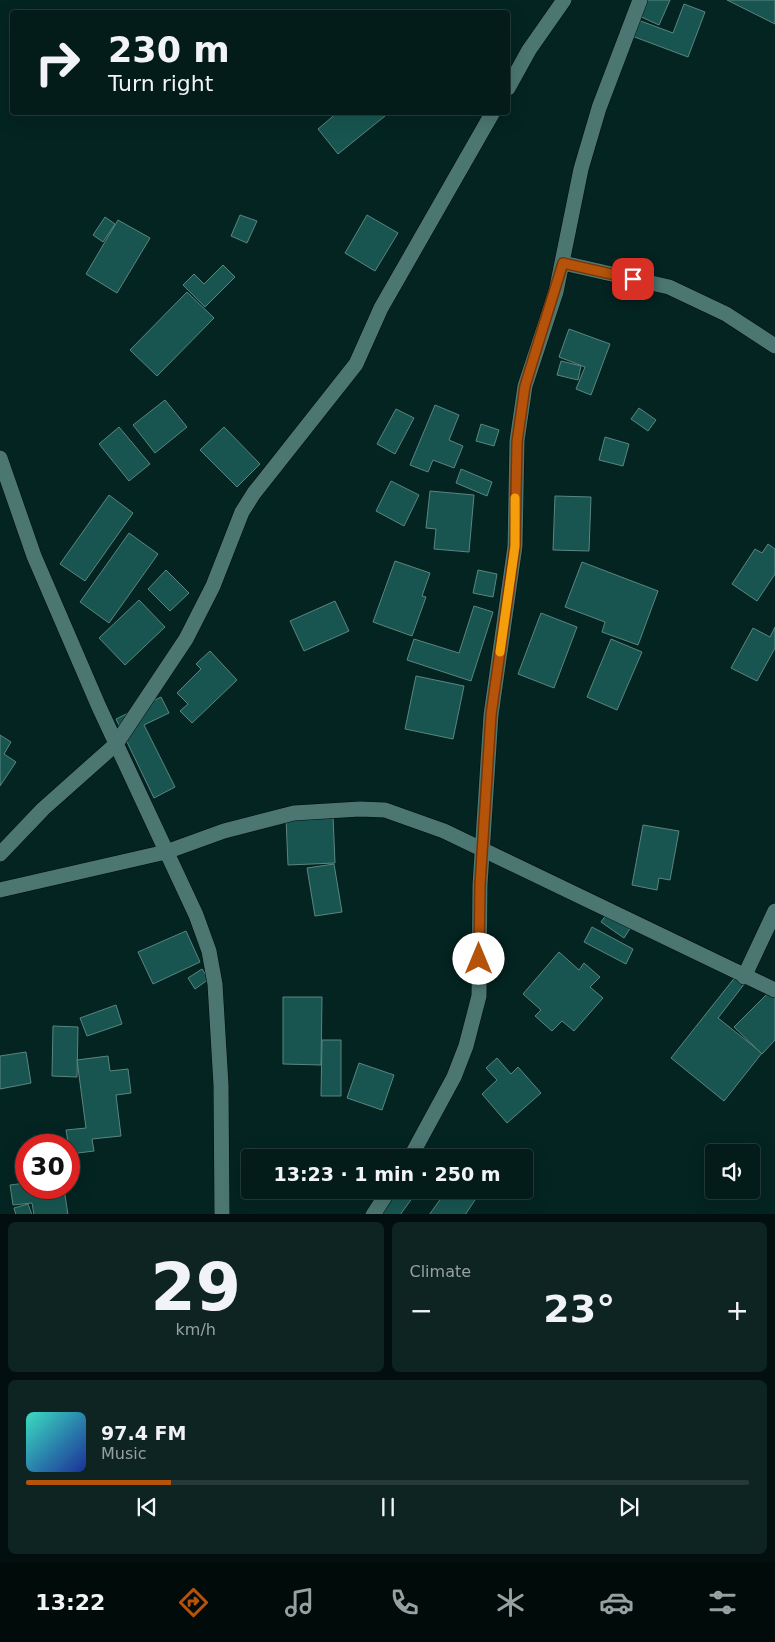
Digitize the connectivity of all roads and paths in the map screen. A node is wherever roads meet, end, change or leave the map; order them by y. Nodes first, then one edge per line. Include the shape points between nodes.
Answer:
1 (564, 0) edge
2 (640, 0) edge
3 (510, 84) edge
4 (491, 115) edge
5 (563, 263) junction
6 (775, 346) edge
7 (0, 458) edge
8 (116, 744) junction
9 (482, 850) junction
10 (166, 852) junction
11 (0, 854) edge
12 (0, 890) edge
13 (775, 911) edge
14 (744, 977) junction
15 (775, 990) edge
16 (415, 1149) edge
17 (383, 1199) edge
18 (222, 1214) edge
19 (373, 1214) edge

1 - 3 street via 529,50
2 - 5 street via 599,108 581,169
4 - 8 street via 381,308 356,364 254,493 242,512 213,586 186,639
5 - 6 street via 669,287 726,314
5 - 9 street via 525,386 517,442 515,546 491,715
7 - 8 street via 34,556
8 - 10 street
8 - 11 street via 43,809
9 - 10 street via 404,815 360,809 294,814 224,831
9 - 14 street
9 - 16 street via 479,996 454,1077
10 - 12 street
10 - 18 street via 196,914 209,951 215,984 221,1085
13 - 14 street
14 - 15 street
17 - 19 street

